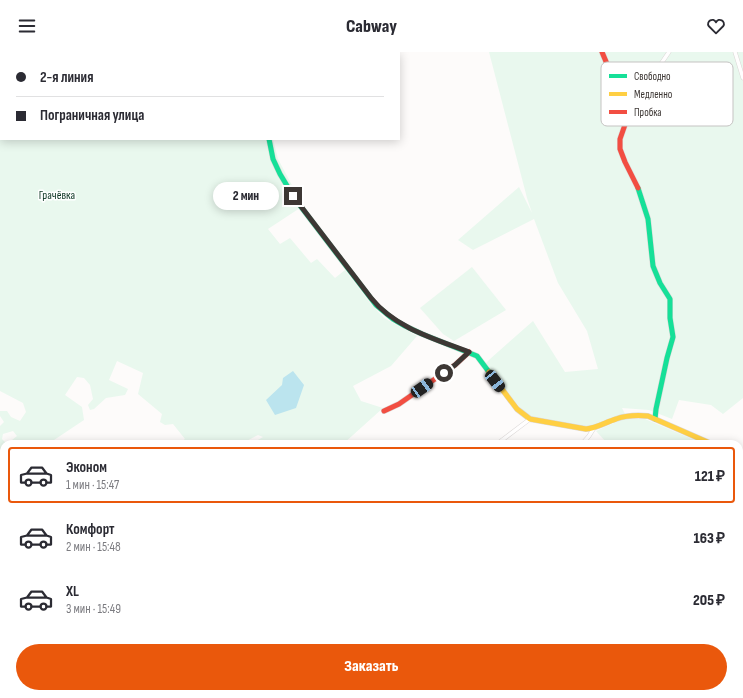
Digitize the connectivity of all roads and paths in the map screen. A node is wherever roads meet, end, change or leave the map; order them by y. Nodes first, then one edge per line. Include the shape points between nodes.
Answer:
1 (602, 52) edge
2 (669, 52) edge
3 (735, 52) edge
4 (606, 62) edge
5 (662, 62) edge
6 (743, 78) edge
7 (625, 126) edge
8 (269, 140) edge
9 (469, 352) junction
10 (384, 411) dead end
11 (530, 419) junction
12 (655, 419) junction
13 (594, 428) junction
14 (502, 440) edge
15 (586, 440) edge
16 (704, 440) edge

1 - 4 street
2 - 5 street
3 - 6 street
7 - 12 street via 620,149 648,219 653,266 670,299 673,337
8 - 9 street via 273,159 295,199 382,310 399,323
9 - 10 street via 455,365 399,404
9 - 11 street via 478,356 517,409
11 - 13 street via 586,429
11 - 14 street
12 - 13 street via 639,415 626,416
12 - 16 street
13 - 15 street

